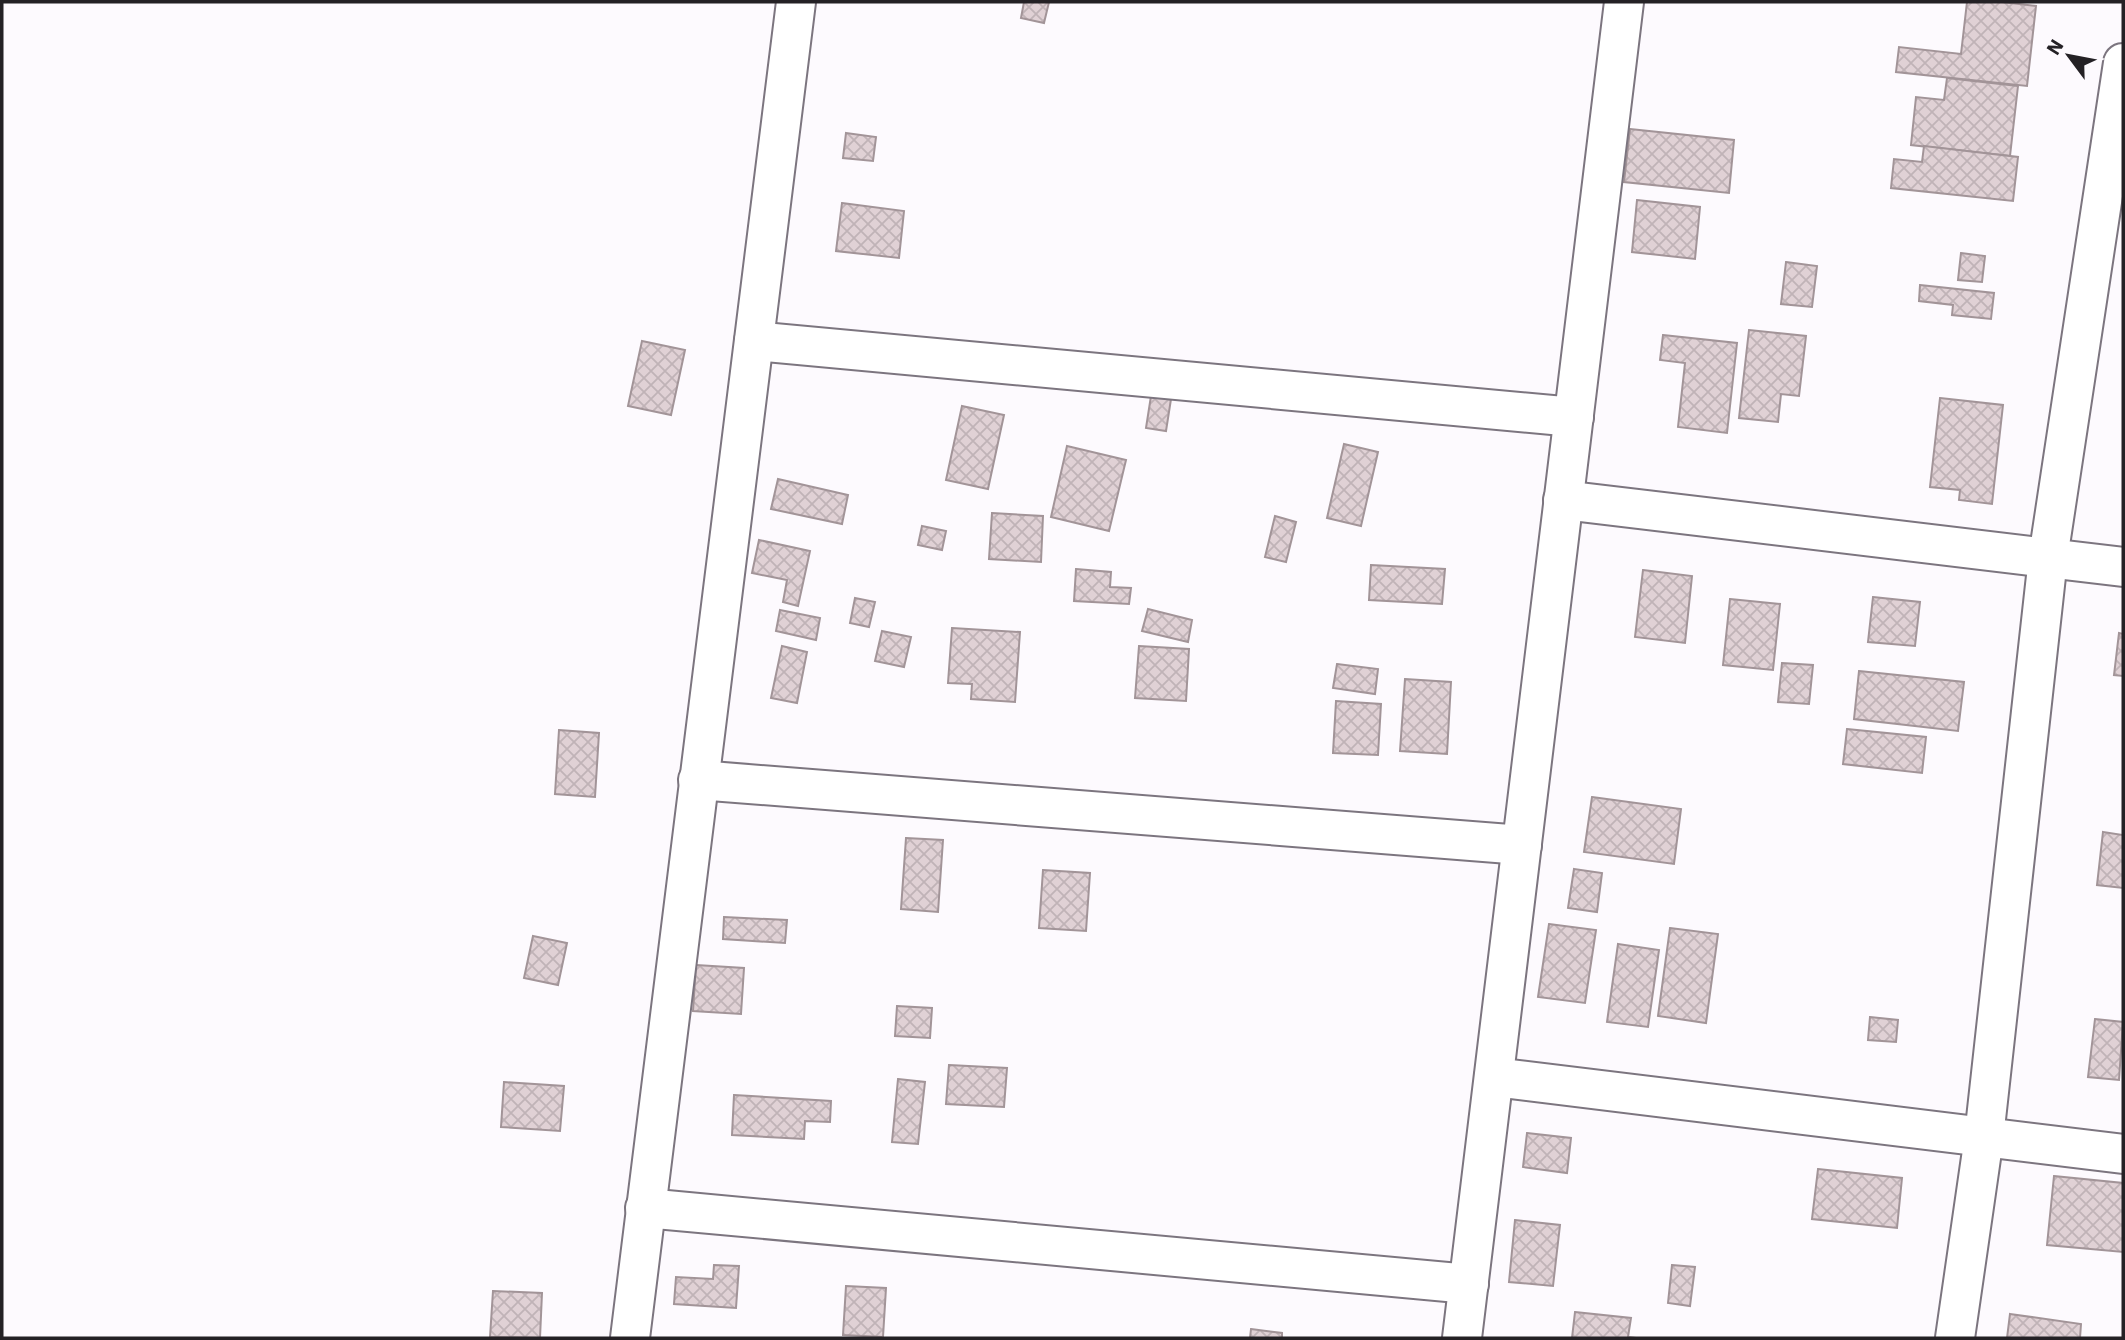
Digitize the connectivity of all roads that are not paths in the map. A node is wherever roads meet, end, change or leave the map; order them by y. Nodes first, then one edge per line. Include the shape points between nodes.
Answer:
1 (796, 2) edge
2 (1624, 2) edge
3 (2123, 63) edge
4 (754, 341) junction
5 (1574, 417) junction
6 (1563, 500) junction
7 (2048, 558) junction
8 (2123, 567) edge
9 (698, 780) junction
10 (1522, 845) junction
11 (1494, 1077) junction
12 (1984, 1137) junction
13 (2123, 1154) edge
14 (645, 1208) junction
15 (1469, 1284) junction
16 (630, 1338) edge
17 (1462, 1338) edge
18 (1955, 1338) edge

1 - 4 street
2 - 5 street
3 - 7 street
4 - 5 street
4 - 9 street
5 - 6 street
6 - 7 street
6 - 10 street
7 - 8 street
7 - 12 street
9 - 10 street
9 - 14 street
10 - 11 street
11 - 12 street
11 - 15 street
12 - 13 street
12 - 18 street
14 - 15 street
14 - 16 street
15 - 17 street

